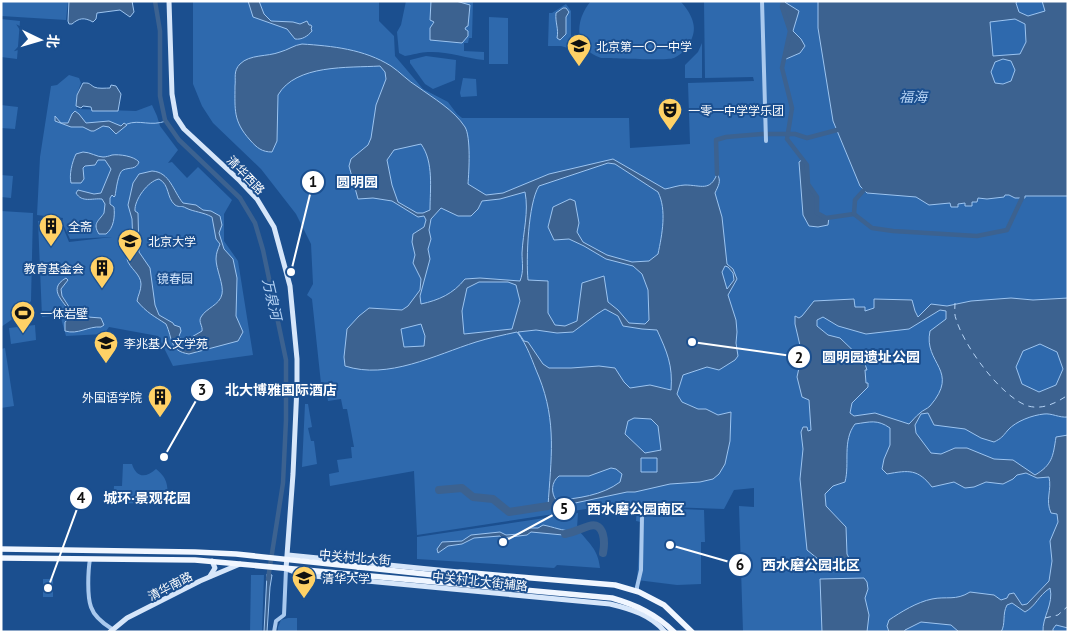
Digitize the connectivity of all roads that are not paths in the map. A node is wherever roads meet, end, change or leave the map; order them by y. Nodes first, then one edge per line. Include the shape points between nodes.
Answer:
1 (169, 1) edge
2 (762, 1) edge
3 (766, 141) dead end
4 (642, 516) dead end
5 (1, 549) edge
6 (1, 558) edge
7 (287, 558) junction
8 (90, 560) junction
9 (347, 560) junction
10 (212, 561) junction
11 (241, 563) junction
12 (360, 568) junction
13 (286, 569) junction
14 (461, 572) junction
15 (208, 578) junction
16 (637, 592) junction
17 (111, 630) edge
18 (274, 632) edge
19 (665, 632) edge
20 (674, 632) edge
21 (692, 632) edge

1 - 7 street, 清华西路 via 172,94 176,116 184,129 257,199 274,227 290,286 297,386
2 - 3 street
4 - 16 street via 641,570
5 - 7 main road, 中关村北大街 via 195,552
6 - 8 main road, 中关村北大街
7 - 9 street, 中关村北大街辅路
7 - 12 main road, 中关村北大街
7 - 13 street, 清华西路
8 - 10 main road, 中关村北大街
8 - 17 street via 91,608
9 - 12 main road
9 - 14 street, 中关村北大街辅路
10 - 11 main road, 中关村北大街
10 - 15 street via 215,568
11 - 13 main road, 中关村北大街
11 - 15 street, 清华南路
12 - 14 main road, 中关村北大街 via 444,576
13 - 18 street via 284,615 276,621
13 - 19 street, 中关村北大街辅路 via 303,575 610,604 648,617
13 - 20 main road, 中关村北大街 via 612,598 648,612
14 - 16 main road, 中关村北大街 via 606,584
15 - 17 street, 清华南路 via 127,618
16 - 21 main road, 中关村北大街 via 664,605

